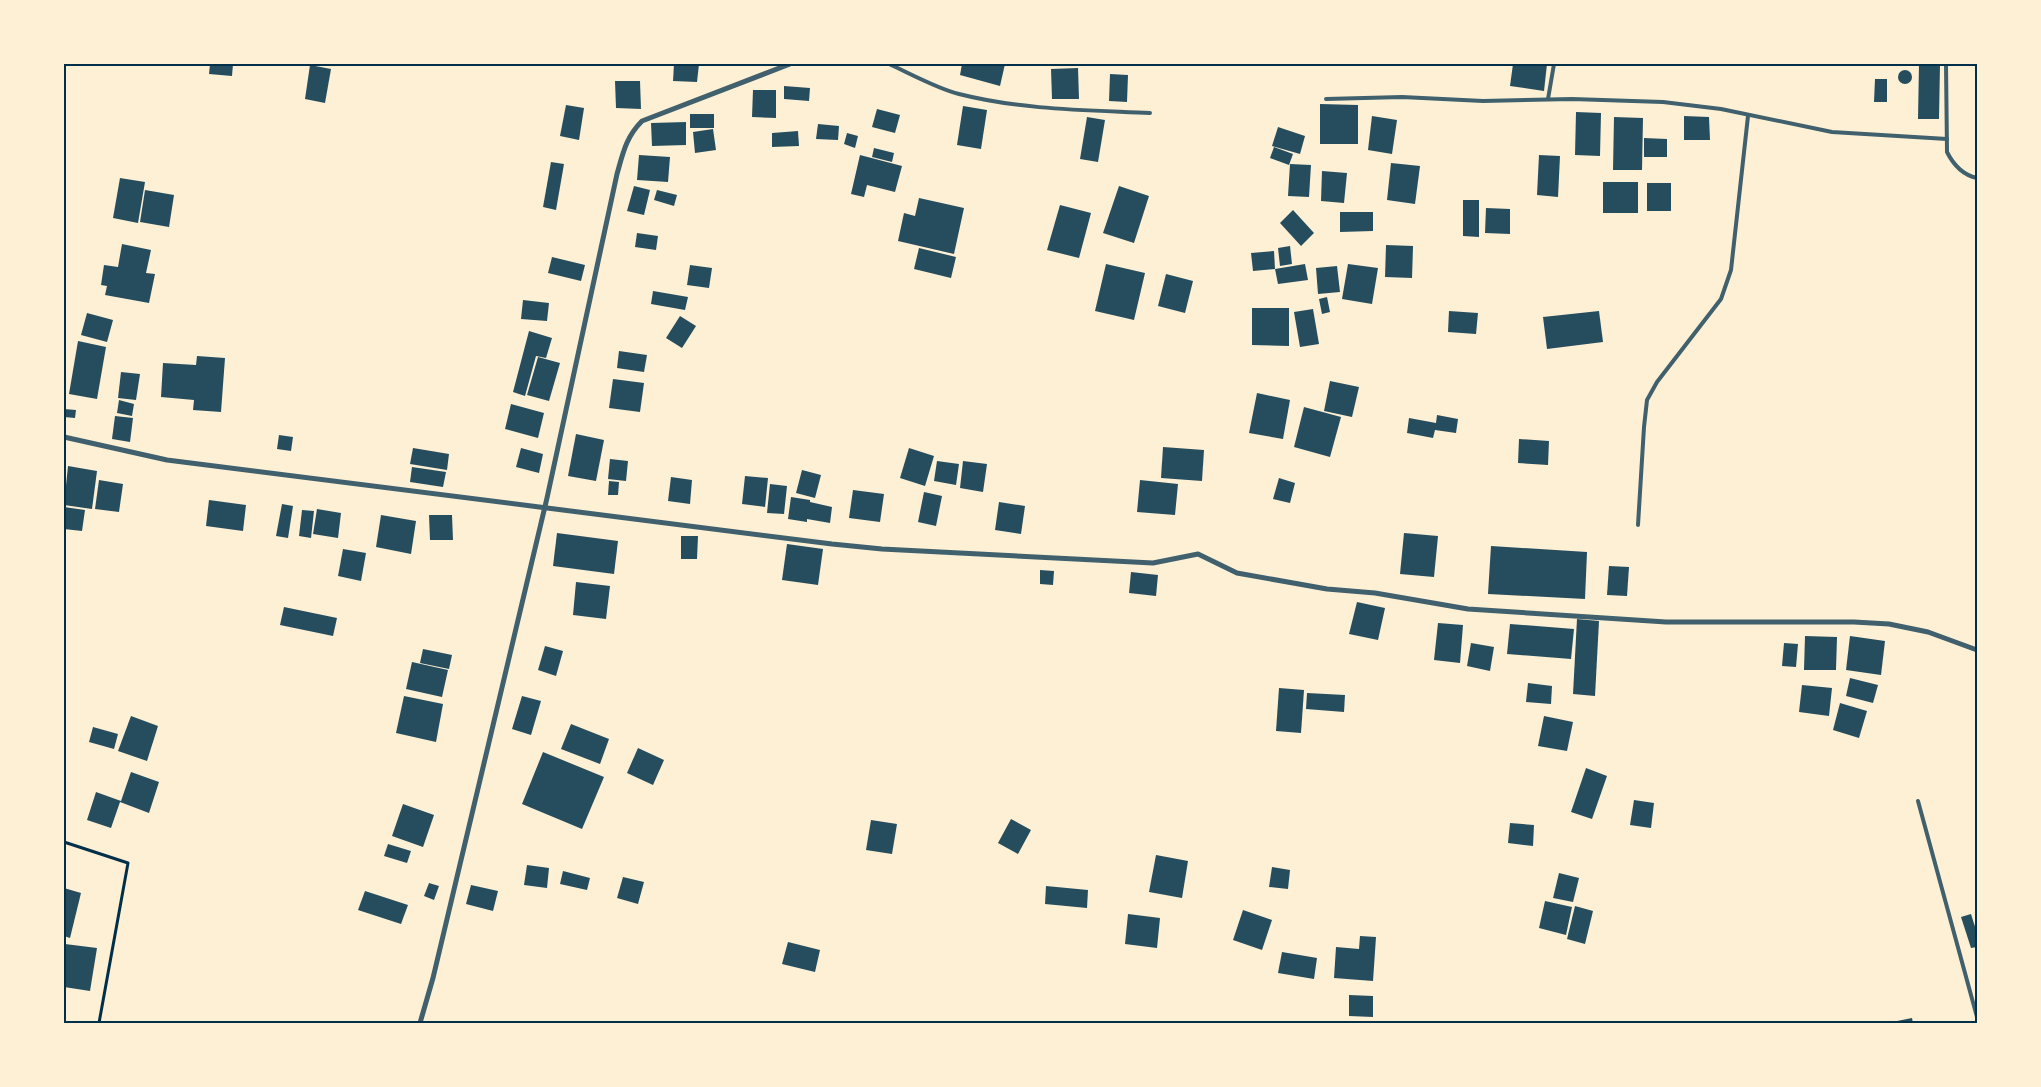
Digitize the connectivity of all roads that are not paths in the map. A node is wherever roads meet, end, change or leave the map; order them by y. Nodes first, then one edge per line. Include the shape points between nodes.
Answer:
1 (790, 64) edge
2 (889, 64) edge
3 (1554, 64) edge
4 (1946, 64) edge
5 (1326, 99) dead end
6 (1548, 99) junction
7 (1150, 113) dead end
8 (1748, 116) junction
9 (1947, 139) junction
10 (1977, 178) edge
11 (64, 437) edge
12 (545, 506) junction
13 (1638, 525) dead end
14 (1977, 650) edge
15 (1918, 801) dead end
16 (1977, 1016) edge
17 (420, 1023) edge

1 - 12 street via 642,122 631,132 618,174
2 - 7 lane via 958,94 995,101 1040,108
3 - 6 lane
4 - 9 lane
5 - 6 lane
6 - 8 lane via 1663,102 1721,109
8 - 9 lane via 1832,132
8 - 13 lane via 1732,270 1721,299 1656,382 1647,400
9 - 10 lane via 1947,152 1953,163
11 - 12 street via 167,460
12 - 14 street via 882,549 1153,563 1198,554 1237,573 1468,609 1666,622 1889,624 1928,632
12 - 17 street
15 - 16 lane

